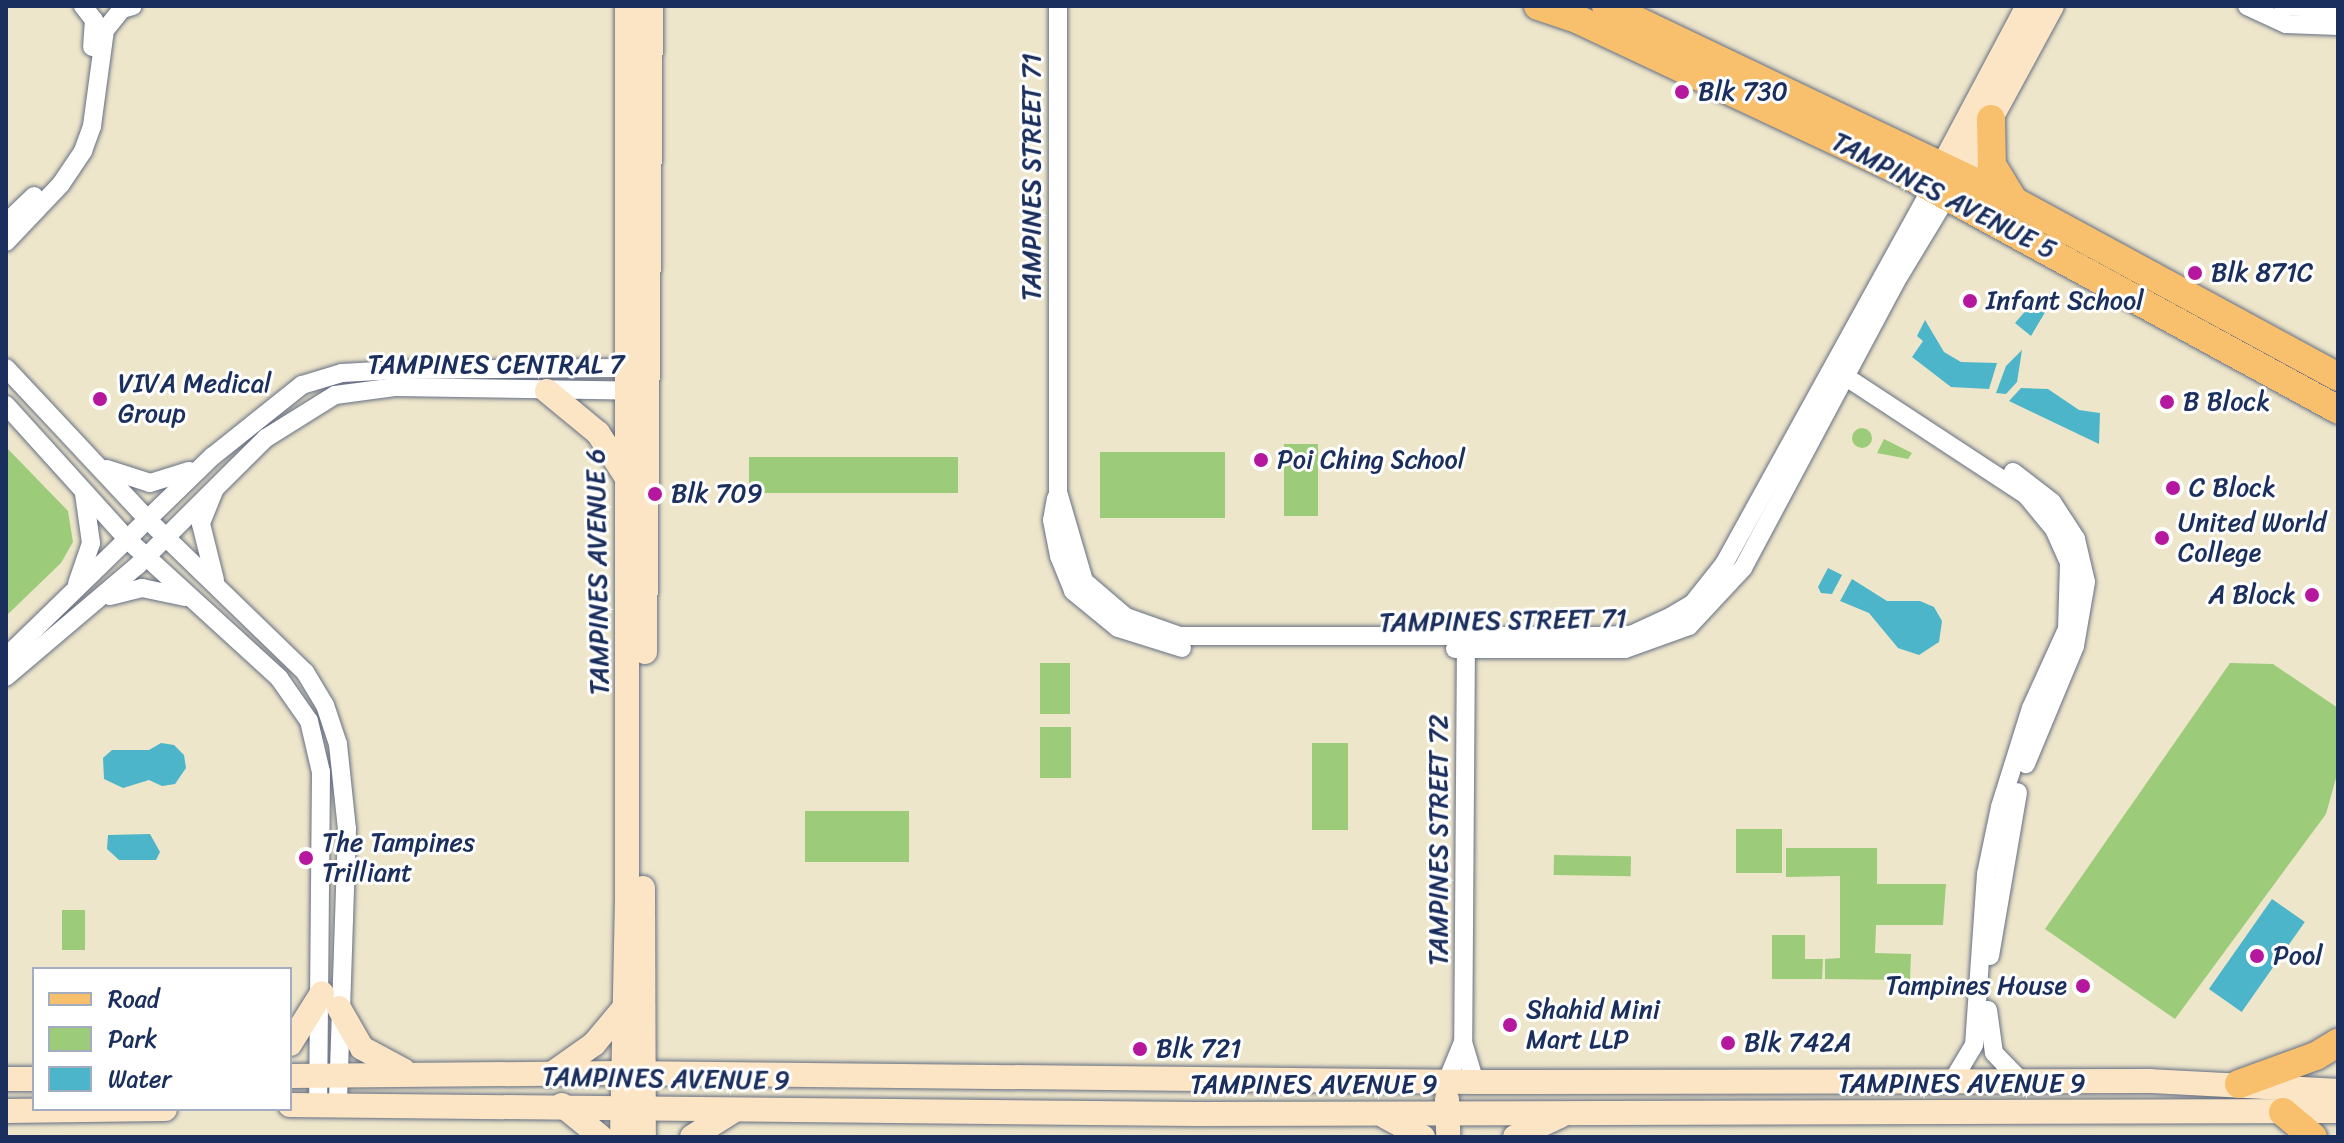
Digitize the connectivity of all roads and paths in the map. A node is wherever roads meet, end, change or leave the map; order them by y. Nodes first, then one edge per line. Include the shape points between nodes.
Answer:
1 (83, 6) edge
2 (133, 6) edge
3 (627, 6) edge
4 (651, 6) edge
5 (1058, 6) edge
6 (1538, 6) edge
7 (1606, 6) edge
8 (2028, 6) edge
9 (2052, 6) edge
10 (2247, 6) edge
11 (2283, 6) edge
12 (2338, 9) edge
13 (2338, 26) edge
14 (1991, 119) junction
15 (1945, 182) junction
16 (2014, 201) junction
17 (6, 223) edge
18 (6, 242) edge
19 (6, 368) edge
20 (1838, 372) junction
21 (2338, 377) edge
22 (633, 380) junction
23 (547, 391) junction
24 (6, 405) edge
25 (2338, 410) edge
26 (1958, 448) junction
27 (207, 461) junction
28 (98, 464) junction
29 (625, 475) junction
30 (222, 476) junction
31 (84, 491) junction
32 (148, 520) junction
33 (164, 536) junction
34 (128, 540) junction
35 (146, 557) junction
36 (219, 590) junction
37 (72, 595) junction
38 (93, 604) junction
39 (208, 610) junction
40 (1466, 643) junction
41 (6, 657) edge
42 (6, 677) edge
43 (330, 1000) junction
44 (624, 1008) junction
45 (292, 1042) edge
46 (1463, 1042) junction
47 (2338, 1043) edge
48 (632, 1073) junction
49 (414, 1075) junction
50 (292, 1076) edge
51 (329, 1076) junction
52 (548, 1076) junction
53 (6, 1079) edge
54 (32, 1079) edge
55 (1953, 1080) junction
56 (2020, 1080) junction
57 (1447, 1081) junction
58 (1475, 1082) junction
59 (2239, 1084) junction
60 (2338, 1091) edge
61 (328, 1104) junction
62 (292, 1105) edge
63 (562, 1105) junction
64 (633, 1108) junction
65 (739, 1108) junction
66 (6, 1111) edge
67 (32, 1111) edge
68 (1570, 1111) junction
69 (2338, 1111) edge
70 (1477, 1112) junction
71 (2283, 1112) junction
72 (1376, 1113) junction
73 (1448, 1125) edge
74 (601, 1137) edge
75 (622, 1137) edge
76 (644, 1137) edge
77 (692, 1137) edge
78 (1423, 1137) edge
79 (1477, 1137) edge
80 (1515, 1137) edge
81 (2313, 1137) edge

1 - 17 street via 94,31 74,146 52,177
2 - 18 street via 122,9 105,30 92,126 83,151 61,184
3 - 22 main road, TAMPINES AVENUE 6
4 - 22 main road, TAMPINES AVENUE 6
5 - 40 street, TAMPINES STREET 71 via 1058,492 1084,581 1126,617 1156,630 1214,637
6 - 15 main road, TAMPINES AVENUE 5
7 - 15 main road, TAMPINES AVENUE 5
8 - 15 main road
9 - 14 main road
10 - 13 street via 2286,24
11 - 12 street
14 - 15 main road
14 - 16 main road via 1992,165
15 - 16 main road, TAMPINES AVENUE 5
15 - 20 street, TAMPINES STREET 71
15 - 25 main road, TAMPINES AVENUE 5
16 - 21 main road, TAMPINES AVENUE 5
19 - 28 street
20 - 26 street
20 - 40 street, TAMPINES STREET 71 via 1724,564 1693,603 1631,635
22 - 23 street, TAMPINES CENTRAL 7
22 - 27 street, TAMPINES CENTRAL 7 via 342,373 302,385
22 - 29 main road, TAMPINES AVENUE 6
22 - 48 main road, TAMPINES AVENUE 6
23 - 29 main road via 598,433
23 - 30 street, TAMPINES CENTRAL 7 via 396,387 335,395 266,438
24 - 31 street
26 - 55 street via 2042,512 2063,543 2072,602 2067,629 2031,708 2000,807 1986,874 1974,1045
26 - 56 street via 2006,468 2052,502 2076,539 2086,582 2079,633 2043,713 2012,810 1992,937 1990,1042
27 - 28 street, TAMPINES CENTRAL 7 via 167,482 150,483
27 - 32 street, TAMPINES CENTRAL 7
28 - 32 street
29 - 44 main road, TAMPINES AVENUE 6
30 - 33 street, TAMPINES CENTRAL 7
30 - 36 street via 201,524 203,548
31 - 34 street
31 - 37 street via 91,543
32 - 33 street
32 - 34 street, TAMPINES CENTRAL 7
33 - 35 street, TAMPINES CENTRAL 7
33 - 36 street
34 - 35 street
34 - 37 street, TAMPINES CENTRAL 7
35 - 38 street, TAMPINES CENTRAL 7
35 - 39 street
36 - 43 street via 305,672 325,705 338,744 347,829
37 - 41 street, TAMPINES CENTRAL 7
38 - 39 street, TAMPINES CENTRAL 7 via 127,589 164,588
38 - 42 street, TAMPINES CENTRAL 7
39 - 43 street via 279,678 309,721 315,740 321,772
40 - 46 street, TAMPINES STREET 72
43 - 45 main road
43 - 49 main road via 373,1057
43 - 51 street
44 - 48 main road, TAMPINES AVENUE 6
44 - 52 main road via 594,1044
46 - 57 street, TAMPINES STREET 72
46 - 58 street, TAMPINES STREET 72
47 - 59 main road
48 - 52 main road, TAMPINES AVENUE 9
48 - 57 main road, TAMPINES AVENUE 9
48 - 64 main road, TAMPINES AVENUE 6
49 - 51 main road, TAMPINES AVENUE 9
49 - 52 main road, TAMPINES AVENUE 9
50 - 51 main road, TAMPINES AVENUE 9
51 - 61 street
53 - 54 main road
55 - 56 main road, TAMPINES AVENUE 9
55 - 58 main road, TAMPINES AVENUE 9
56 - 59 main road, TAMPINES AVENUE 9
57 - 58 main road, TAMPINES AVENUE 9
57 - 73 main road
58 - 70 main road
59 - 60 main road, TAMPINES AVENUE 9
61 - 62 main road, TAMPINES AVENUE 9
61 - 63 main road, TAMPINES AVENUE 9
63 - 64 main road, TAMPINES AVENUE 9
63 - 74 main road
64 - 65 main road, TAMPINES AVENUE 9
64 - 75 main road, TAMPINES AVENUE 6
64 - 76 main road, TAMPINES AVENUE 6
65 - 72 main road, TAMPINES AVENUE 9
65 - 77 main road
66 - 67 main road
68 - 70 main road, TAMPINES AVENUE 9
68 - 71 main road, TAMPINES AVENUE 9
68 - 80 main road
69 - 71 main road, TAMPINES AVENUE 9
70 - 73 main road, TAMPINES AVENUE 9
70 - 79 main road
71 - 81 main road
72 - 73 main road, TAMPINES AVENUE 9
72 - 78 main road

